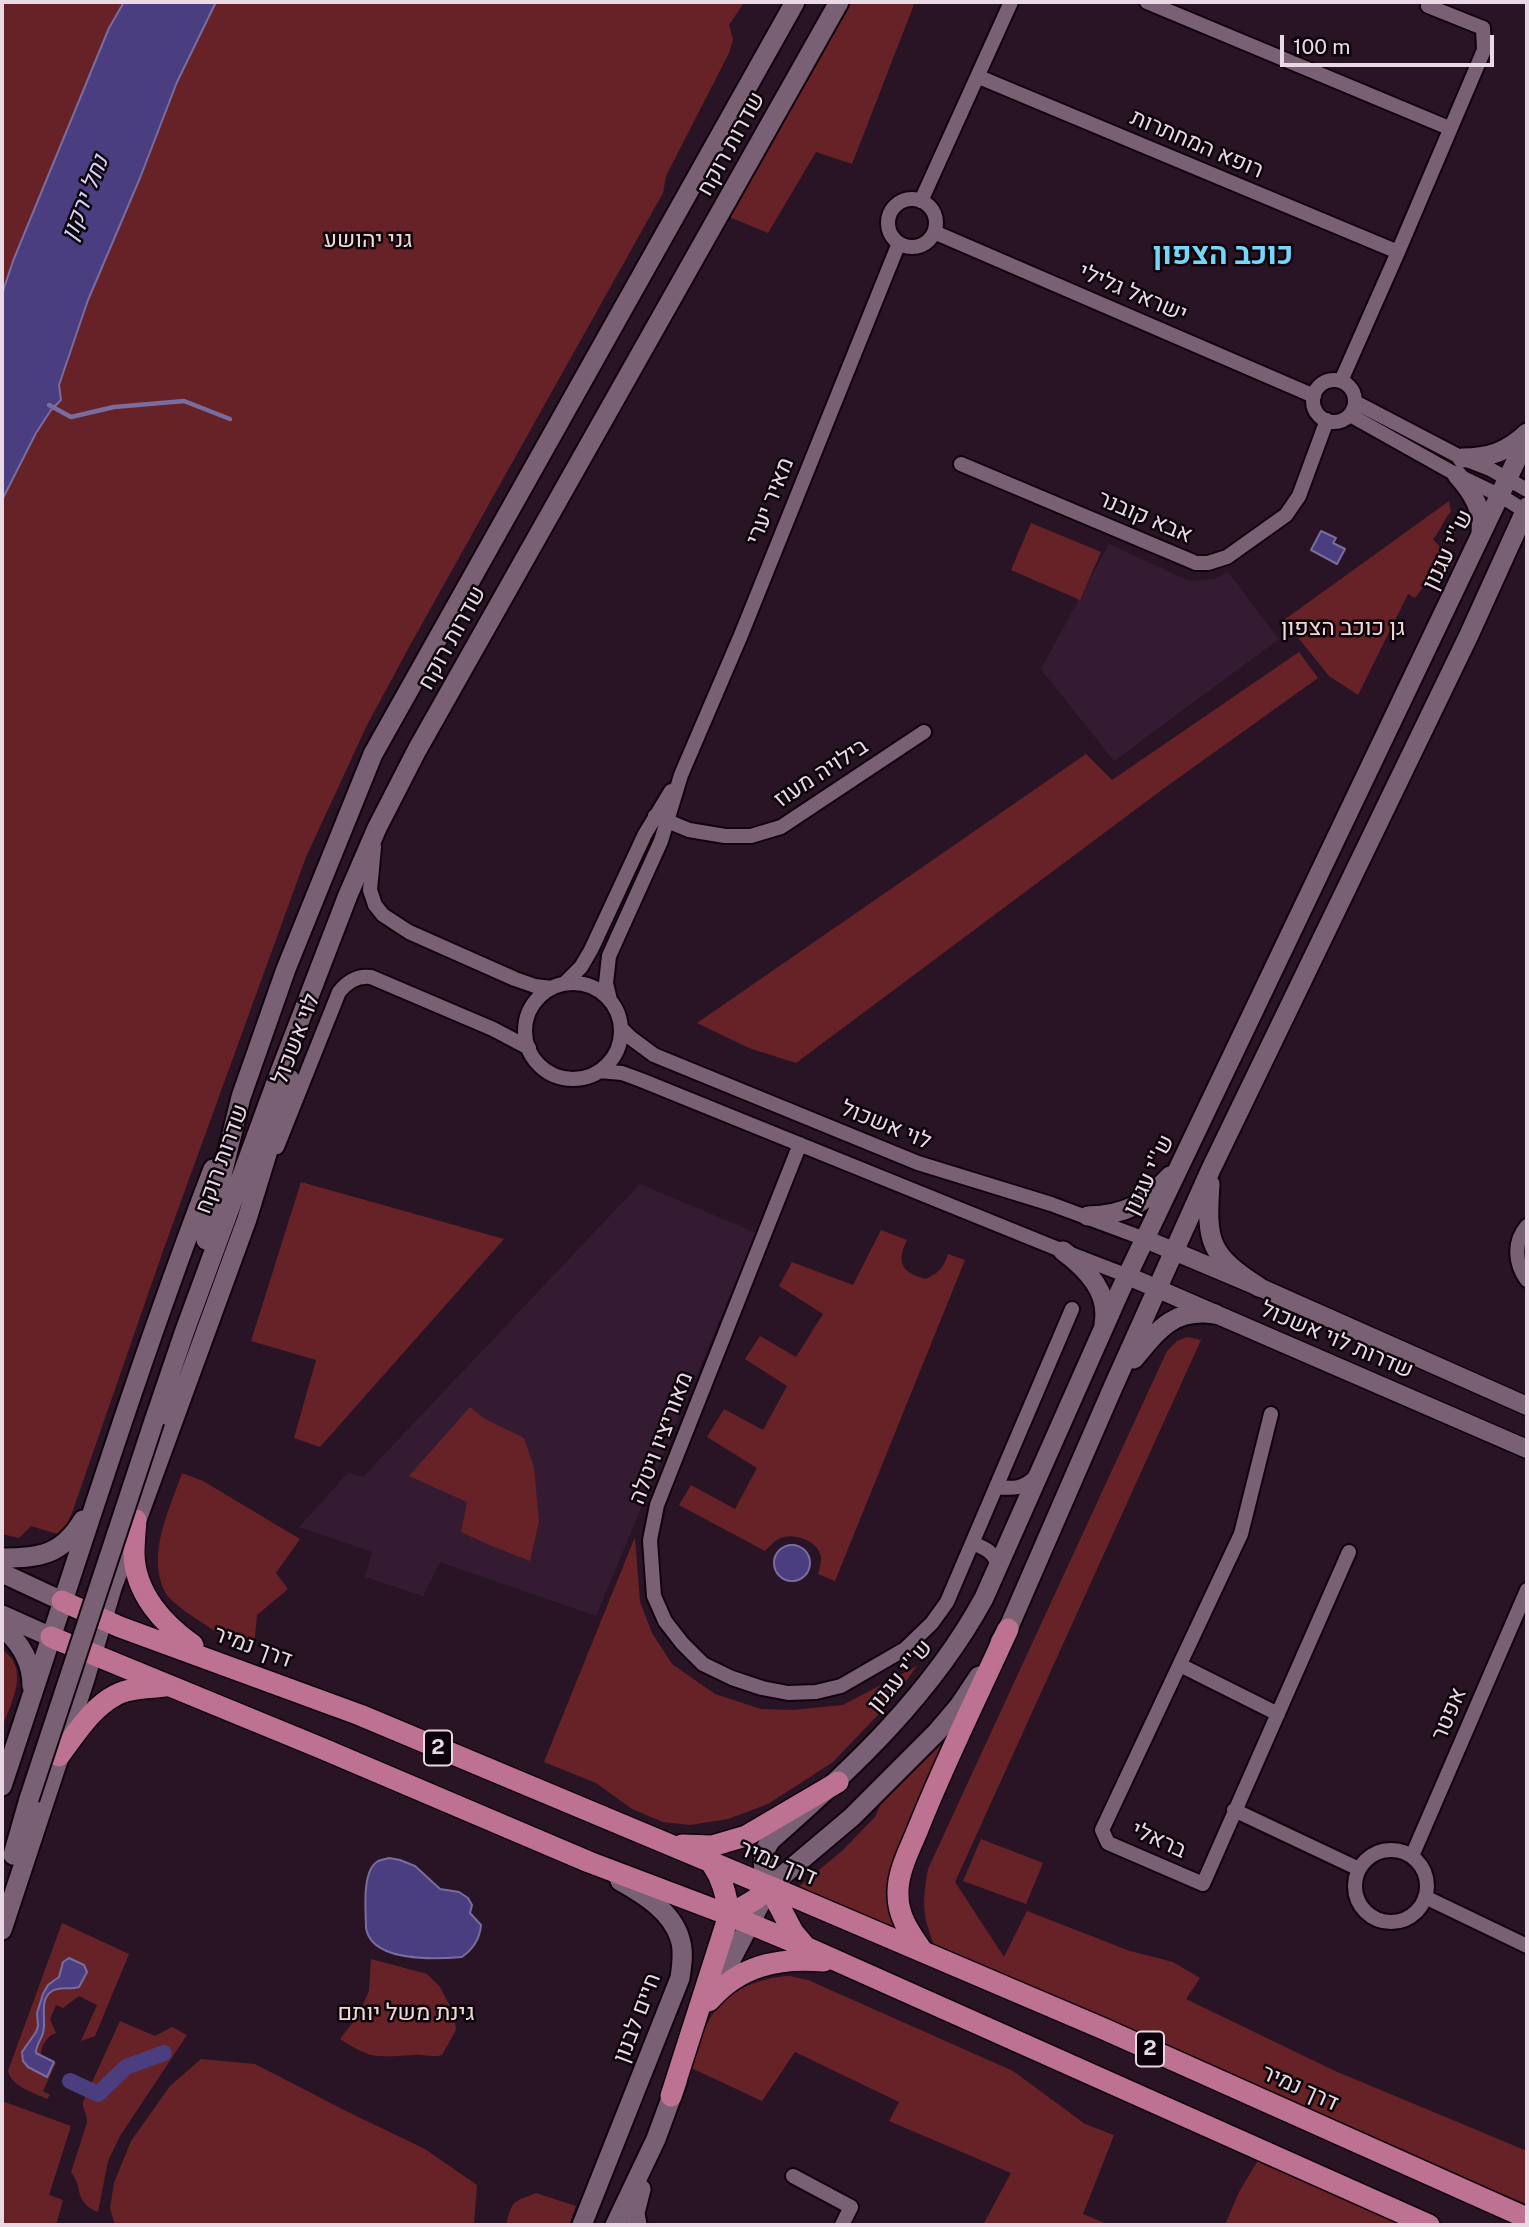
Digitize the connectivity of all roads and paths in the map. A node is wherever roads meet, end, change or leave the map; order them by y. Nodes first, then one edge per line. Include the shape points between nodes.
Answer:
1 (795, 2) edge
2 (839, 2) edge
3 (1011, 2) edge
4 (1147, 2) edge
5 (1429, 5) dead end
6 (979, 77) junction
7 (1449, 128) junction
8 (921, 201) junction
9 (934, 232) junction
10 (899, 243) junction
11 (1398, 253) junction
12 (1341, 381) junction
13 (1314, 396) junction
14 (1353, 408) junction
15 (1327, 420) junction
16 (1527, 432) edge
17 (1527, 438) edge
18 (961, 464) dead end
19 (1460, 467) junction
20 (1505, 487) junction
21 (1527, 490) edge
22 (1526, 509) edge
23 (1480, 540) junction
24 (924, 732) dead end
25 (661, 819) junction
26 (377, 828) junction
27 (622, 884) junction
28 (638, 892) junction
29 (348, 895) junction
30 (558, 986) junction
31 (610, 1000) junction
32 (621, 1028) junction
33 (528, 1048) junction
34 (600, 1071) junction
35 (242, 1097) junction
36 (800, 1144) junction
37 (1183, 1163) junction
38 (1211, 1170) junction
39 (1088, 1216) junction
40 (247, 1219) junction
41 (1527, 1226) edge
42 (1146, 1239) junction
43 (1063, 1251) junction
44 (1175, 1251) junction
45 (1128, 1276) junction
46 (1527, 1280) edge
47 (1259, 1287) junction
48 (1157, 1290) junction
49 (1072, 1309) dead end
50 (1215, 1314) junction
51 (1103, 1332) junction
52 (184, 1333) junction
53 (1114, 1385) junction
54 (1527, 1406) edge
55 (1270, 1414) dead end
56 (1527, 1449) edge
57 (1040, 1471) junction
58 (996, 1487) junction
59 (95, 1501) junction
60 (136, 1520) junction
61 (972, 1543) junction
62 (1349, 1552) dead end
63 (2, 1558) edge
64 (998, 1567) junction
65 (2, 1573) edge
66 (1527, 1590) edge
67 (62, 1601) junction
68 (2, 1615) edge
69 (103, 1619) junction
70 (2, 1626) edge
71 (1008, 1629) junction
72 (51, 1637) junction
73 (92, 1655) junction
74 (215, 1660) junction
75 (1180, 1665) junction
76 (170, 1686) junction
77 (33, 1694) junction
78 (1278, 1714) junction
79 (59, 1756) junction
80 (838, 1782) junction
81 (2, 1786) edge
82 (29, 1799) junction
83 (1234, 1810) junction
84 (665, 1843) junction
85 (1412, 1856) junction
86 (589, 1862) junction
87 (2, 1864) edge
88 (712, 1864) junction
89 (1359, 1869) junction
90 (769, 1887) junction
91 (2, 1894) edge
92 (1425, 1897) junction
93 (729, 1915) junction
94 (750, 1924) junction
95 (2, 1930) edge
96 (1527, 1946) edge
97 (808, 1948) junction
98 (923, 1952) junction
99 (840, 1964) junction
100 (709, 2001) junction
101 (671, 2096) junction
102 (656, 2139) junction
103 (793, 2176) dead end
104 (1527, 2218) edge
105 (582, 2225) edge
106 (615, 2225) edge
107 (637, 2225) edge
108 (842, 2225) edge
109 (1429, 2225) edge

1 - 35 main road, שדרות רוקח via 373,754 286,969
2 - 26 main road, שדרות רוקח
3 - 6 street
4 - 7 street
5 - 7 street via 1483,28 1485,50
6 - 8 street
6 - 11 street, רופא המחתרות
7 - 11 street
8 - 9 street via 935,218
8 - 10 street via 906,200 893,209 888,223
9 - 10 street via 915,247
9 - 13 street, ישראל גלילי
10 - 25 street, מאיר יערי via 741,635
11 - 12 street
12 - 13 street via 1322,385
12 - 14 street via 1351,389
13 - 15 street via 1315,409
14 - 15 street via 1338,422
14 - 19 street
15 - 18 street, אבא קובנר via 1294,506 1227,557 1208,563 1196,563
16 - 19 main road via 1499,453
17 - 20 main road, ש''י עגנון
19 - 20 street via 1490,469
19 - 23 main road via 1481,513
20 - 21 street
20 - 22 street
20 - 23 main road, ש''י עגנון
22 - 38 main road
23 - 37 main road, ש''י עגנון
24 - 25 street, בילויה מעוז via 781,827 751,836 726,836 689,830
25 - 27 street, מאיר יערי via 645,834
25 - 28 street, מאיר יערי via 661,841
26 - 29 main road, שדרות רוקח
26 - 30 street via 370,890 383,915 409,932 515,979 535,986
27 - 28 street
27 - 30 street, מאיר יערי via 581,967
28 - 31 street, מאיר יערי via 609,956 606,983
29 - 40 main road
29 - 52 main road, שדרות רוקח
30 - 31 street via 589,986
30 - 33 street via 536,1002 527,1020
31 - 32 street
32 - 34 street via 616,1052
32 - 39 street, לוי אשכול via 654,1055 918,1163
33 - 34 street via 541,1066 558,1077 587,1077
33 - 40 street, לוי אשכול via 371,977 351,981 339,992
34 - 36 street via 631,1076
35 - 52 main road, שדרות רוקח
35 - 59 main road via 189,1231
36 - 43 street
36 - 61 street, מאוריציו ויטלה via 657,1505 650,1540 654,1596 665,1621 703,1664 762,1688 816,1692 841,1686 905,1649 947,1602
37 - 39 main road via 1130,1210
37 - 42 main road, ש''י עגנון
38 - 44 main road
38 - 47 main road via 1209,1209 1216,1252
39 - 42 street, לוי אשכול
40 - 60 main road
41 - 46 street via 1518,1243 1517,1258
42 - 44 street, שדרות לוי אשכול
42 - 45 main road, ש''י עגנון
43 - 45 street
43 - 51 main road via 1087,1270 1096,1285 1106,1317
44 - 47 street, שדרות לוי אשכול
44 - 48 main road
45 - 48 street, שדרות לוי אשכול
45 - 51 main road, ש''י עגנון
47 - 54 street, שדרות לוי אשכול
48 - 50 street, שדרות לוי אשכול
48 - 53 main road
49 - 58 street, מאוריציו ויטלה
50 - 53 main road via 1190,1313 1158,1329
50 - 56 street, שדרות לוי אשכול
51 - 57 main road, ש''י עגנון
52 - 82 main road, שדרות רוקח, bridge
53 - 71 main road
55 - 75 street, בראלי via 1241,1534
57 - 58 street via 1018,1489
57 - 64 main road, ש''י עגנון
58 - 61 street, מאוריציו ויטלה
59 - 63 main road via 78,1529 57,1549 29,1558
59 - 67 main road
60 - 69 main road
60 - 74 highway via 134,1557 151,1605 173,1632
61 - 64 street via 990,1551
62 - 78 street, בראלי
64 - 80 main road, ש''י עגנון via 946,1660
65 - 67 main road, דרך נמיר
66 - 85 street, אפטר
67 - 69 highway, דרך נמיר / 2
67 - 72 main road
68 - 72 main road
69 - 73 main road
69 - 74 highway, דרך נמיר / 2
70 - 77 main road via 30,1664
71 - 90 main road via 937,1732 852,1817
71 - 98 highway via 901,1872 899,1909
72 - 73 highway, 2
72 - 77 main road
73 - 76 highway, 2
73 - 79 main road
74 - 84 highway, דרך נמיר / 2 via 360,1715
75 - 78 street
75 - 83 street, בראלי via 1102,1830 1108,1843 1203,1884
76 - 79 highway via 117,1694 98,1709
76 - 86 highway, 2
77 - 81 main road
78 - 83 street, בראלי
79 - 95 main road
80 - 84 highway via 735,1840 712,1846
80 - 90 main road, ש''י עגנון via 766,1846 762,1860
82 - 87 main road, שדרות רוקח
82 - 91 main road, שדרות רוקח
83 - 89 street
84 - 88 highway, דרך נמיר / 2
85 - 89 street via 1388,1850 1376,1853
85 - 92 street via 1424,1872
86 - 93 highway, 2
86 - 105 main road, חיים לבנון via 659,1906 680,1938 682,1958 680,1978
88 - 90 highway, דרך נמיר / 2
88 - 93 highway via 726,1892
89 - 92 street via 1355,1893 1372,1917 1397,1922 1409,1917
90 - 93 highway
90 - 94 main road
90 - 97 highway via 793,1932
90 - 98 highway, דרך נמיר / 2
92 - 96 street
93 - 94 highway, 2
93 - 101 highway
94 - 97 highway, 2
94 - 100 main road
97 - 99 highway, 2
98 - 104 highway, דרך נמיר / 2
99 - 100 highway via 804,1960 760,1966 727,1982
99 - 109 highway, 2
100 - 101 main road
101 - 102 main road
102 - 106 main road
102 - 107 main road via 635,2213
103 - 108 street via 851,2207

